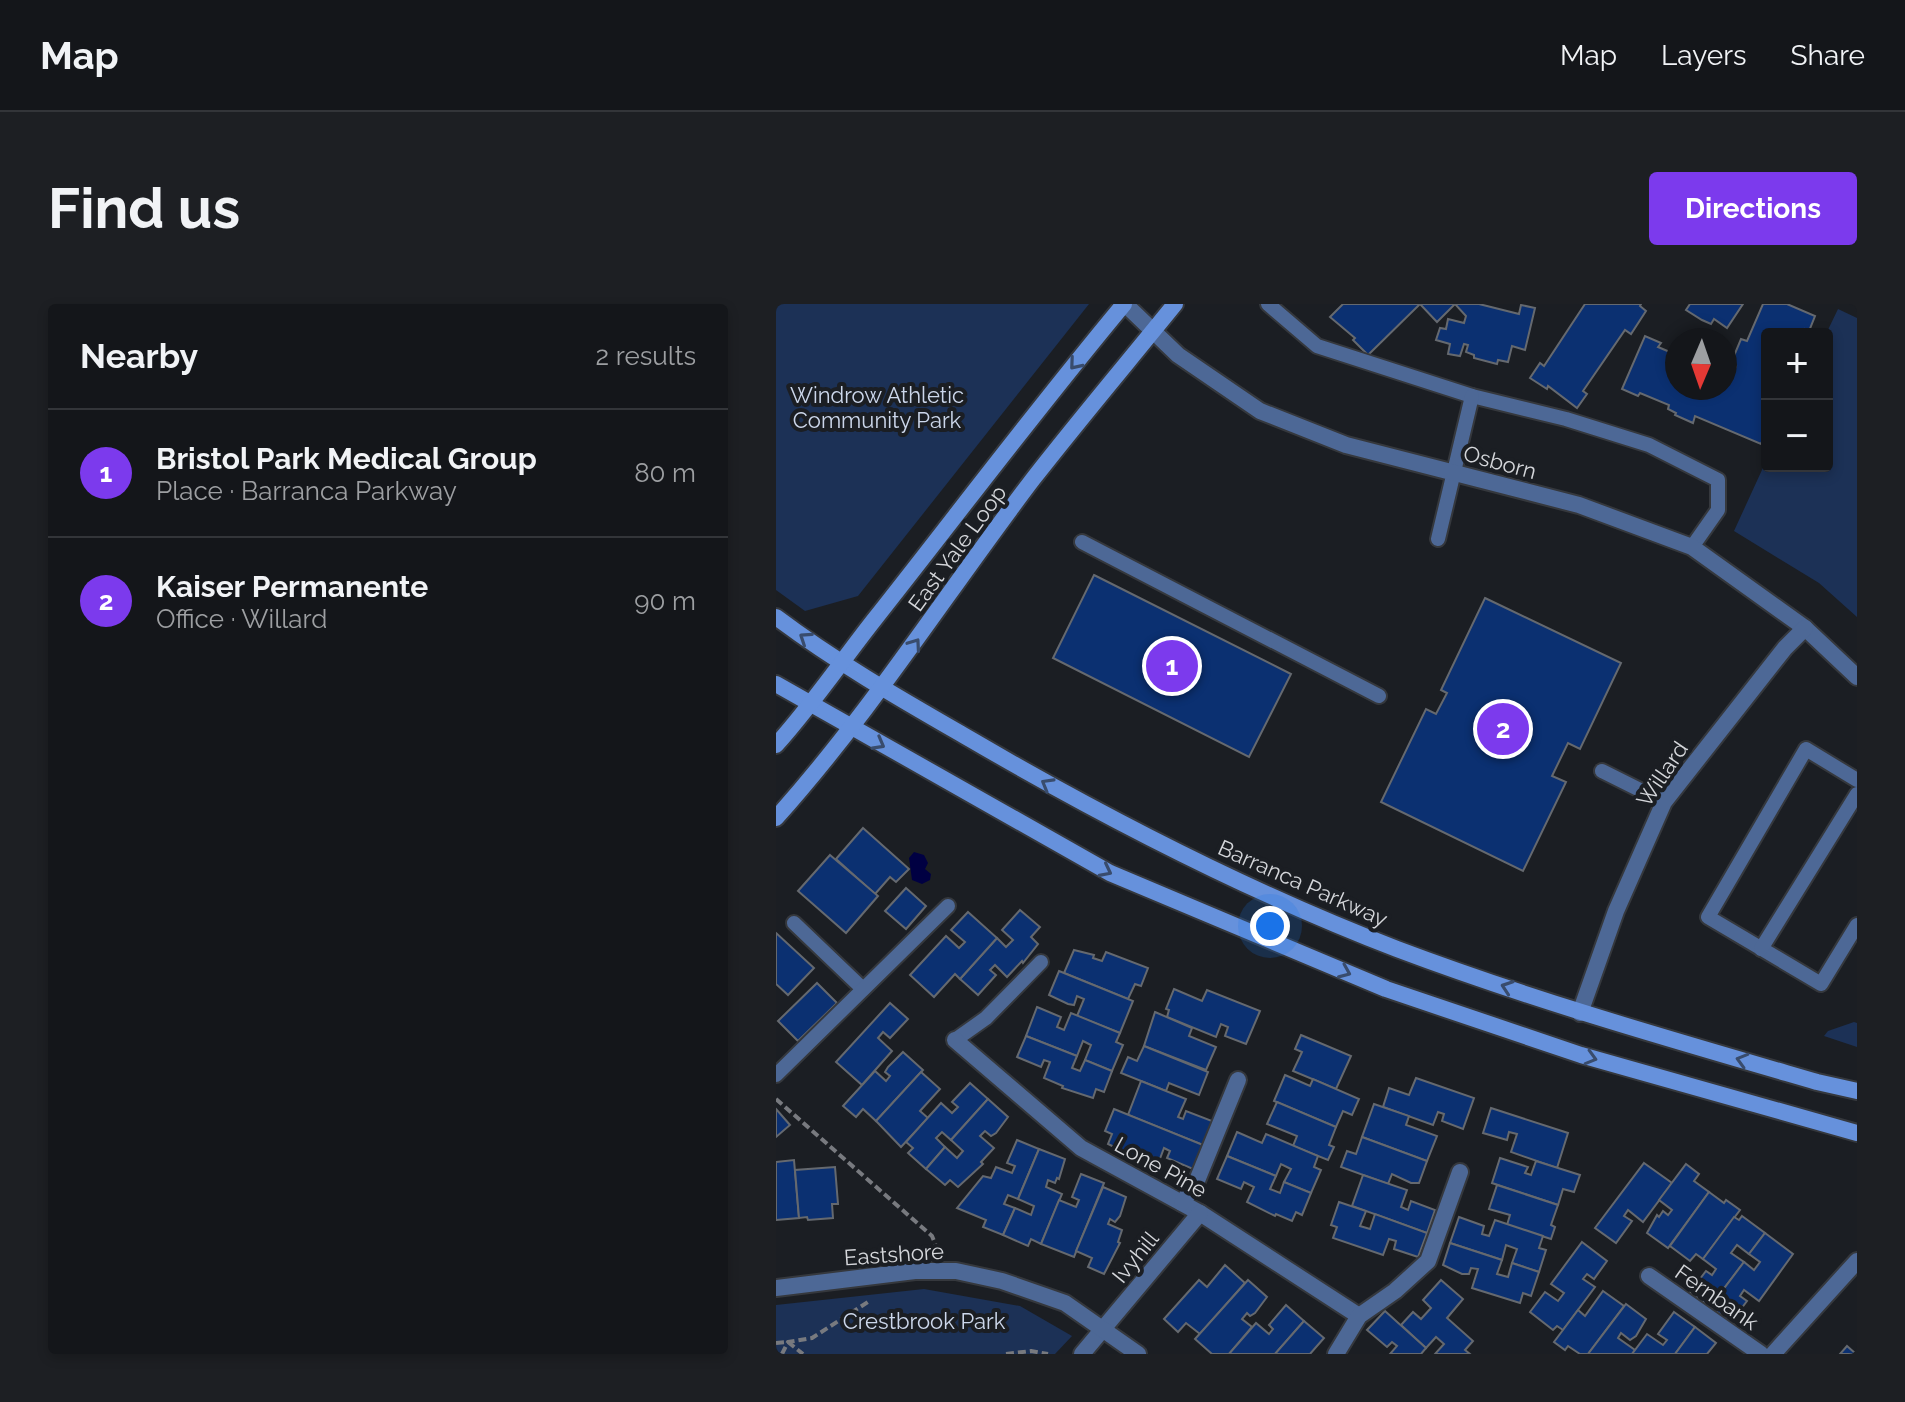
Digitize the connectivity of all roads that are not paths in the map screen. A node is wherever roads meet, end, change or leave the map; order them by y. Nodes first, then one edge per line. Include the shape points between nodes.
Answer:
1 (1125, 304) edge
2 (1175, 304) edge
3 (1268, 304) edge
4 (1153, 331) junction
5 (1472, 396) junction
6 (1455, 472) junction
7 (1438, 539) dead end
8 (1082, 542) dead end
9 (1692, 547) junction
10 (776, 617) edge
11 (1805, 628) junction
12 (843, 662) junction
13 (1857, 677) edge
14 (776, 684) edge
15 (883, 688) junction
16 (1379, 696) dead end
17 (811, 705) junction
18 (851, 728) junction
19 (776, 745) edge
20 (1602, 771) dead end
21 (1857, 780) edge
22 (1857, 794) edge
23 (1664, 802) junction
24 (776, 818) edge
25 (948, 906) dead end
26 (794, 923) dead end
27 (1857, 925) edge
28 (1761, 949) junction
29 (1041, 962) dead end
30 (863, 989) junction
31 (1580, 1013) junction
32 (955, 1040) joint
33 (776, 1075) edge
34 (1238, 1080) dead end
35 (1857, 1091) edge
36 (1857, 1133) edge
37 (1460, 1172) dead end
38 (1182, 1203) junction
39 (1200, 1213) junction
40 (1857, 1261) edge
41 (1649, 1276) dead end
42 (776, 1288) edge
43 (1359, 1316) junction
44 (1103, 1330) junction
45 (1082, 1354) edge
46 (1138, 1354) edge
47 (1336, 1354) edge
48 (1761, 1354) edge
49 (1773, 1354) edge

1 - 4 street, Osborn
1 -> 12 main road, East Yale Loop
2 - 4 main road, East Yale Loop
3 - 5 lane via 1317,346
4 - 6 street, Osborn via 1178,355 1260,411 1346,445
15 -> 4 main road, East Yale Loop via 1034,479
5 - 6 lane
5 - 9 lane via 1649,445 1718,480 1718,510
6 - 7 lane
6 - 9 street, Osborn via 1579,505
8 - 16 lane
9 - 11 street, Osborn
12 -> 10 main road, Barranca Parkway
11 - 13 street, Osborn
11 - 23 street, Willard
12 - 15 main road, Barranca Parkway
12 - 17 main road, East Yale Loop
14 - 17 main road
15 - 18 main road, East Yale Loop
31 -> 15 main road, Barranca Parkway via 1396,948 1242,882 1060,791
17 - 18 main road
17 - 19 main road, East Yale Loop
18 - 24 main road, East Yale Loop
18 -> 36 main road via 1110,873 1386,989 1581,1055
20 - 23 lane
21 - 28 lane via 1806,749 1708,917
22 - 28 lane
23 - 31 street, Willard via 1616,911
25 - 30 lane
26 - 30 lane
27 - 28 lane via 1821,984
29 - 32 lane via 986,1018
30 - 33 lane
35 -> 31 main road, Barranca Parkway
32 - 38 street, Lone Pine via 1081,1148
34 - 38 street via 1196,1183
37 - 43 street via 1428,1261
38 - 39 street, Lone Pine
39 - 43 street, Lone Pine
39 - 44 street, Ivyhill
40 - 49 street
41 - 48 street, Fernbank
42 - 44 street, Eastshore via 956,1271 1065,1303
43 - 47 street
44 - 45 street, Ivyhill
44 - 46 street, Eastshore

